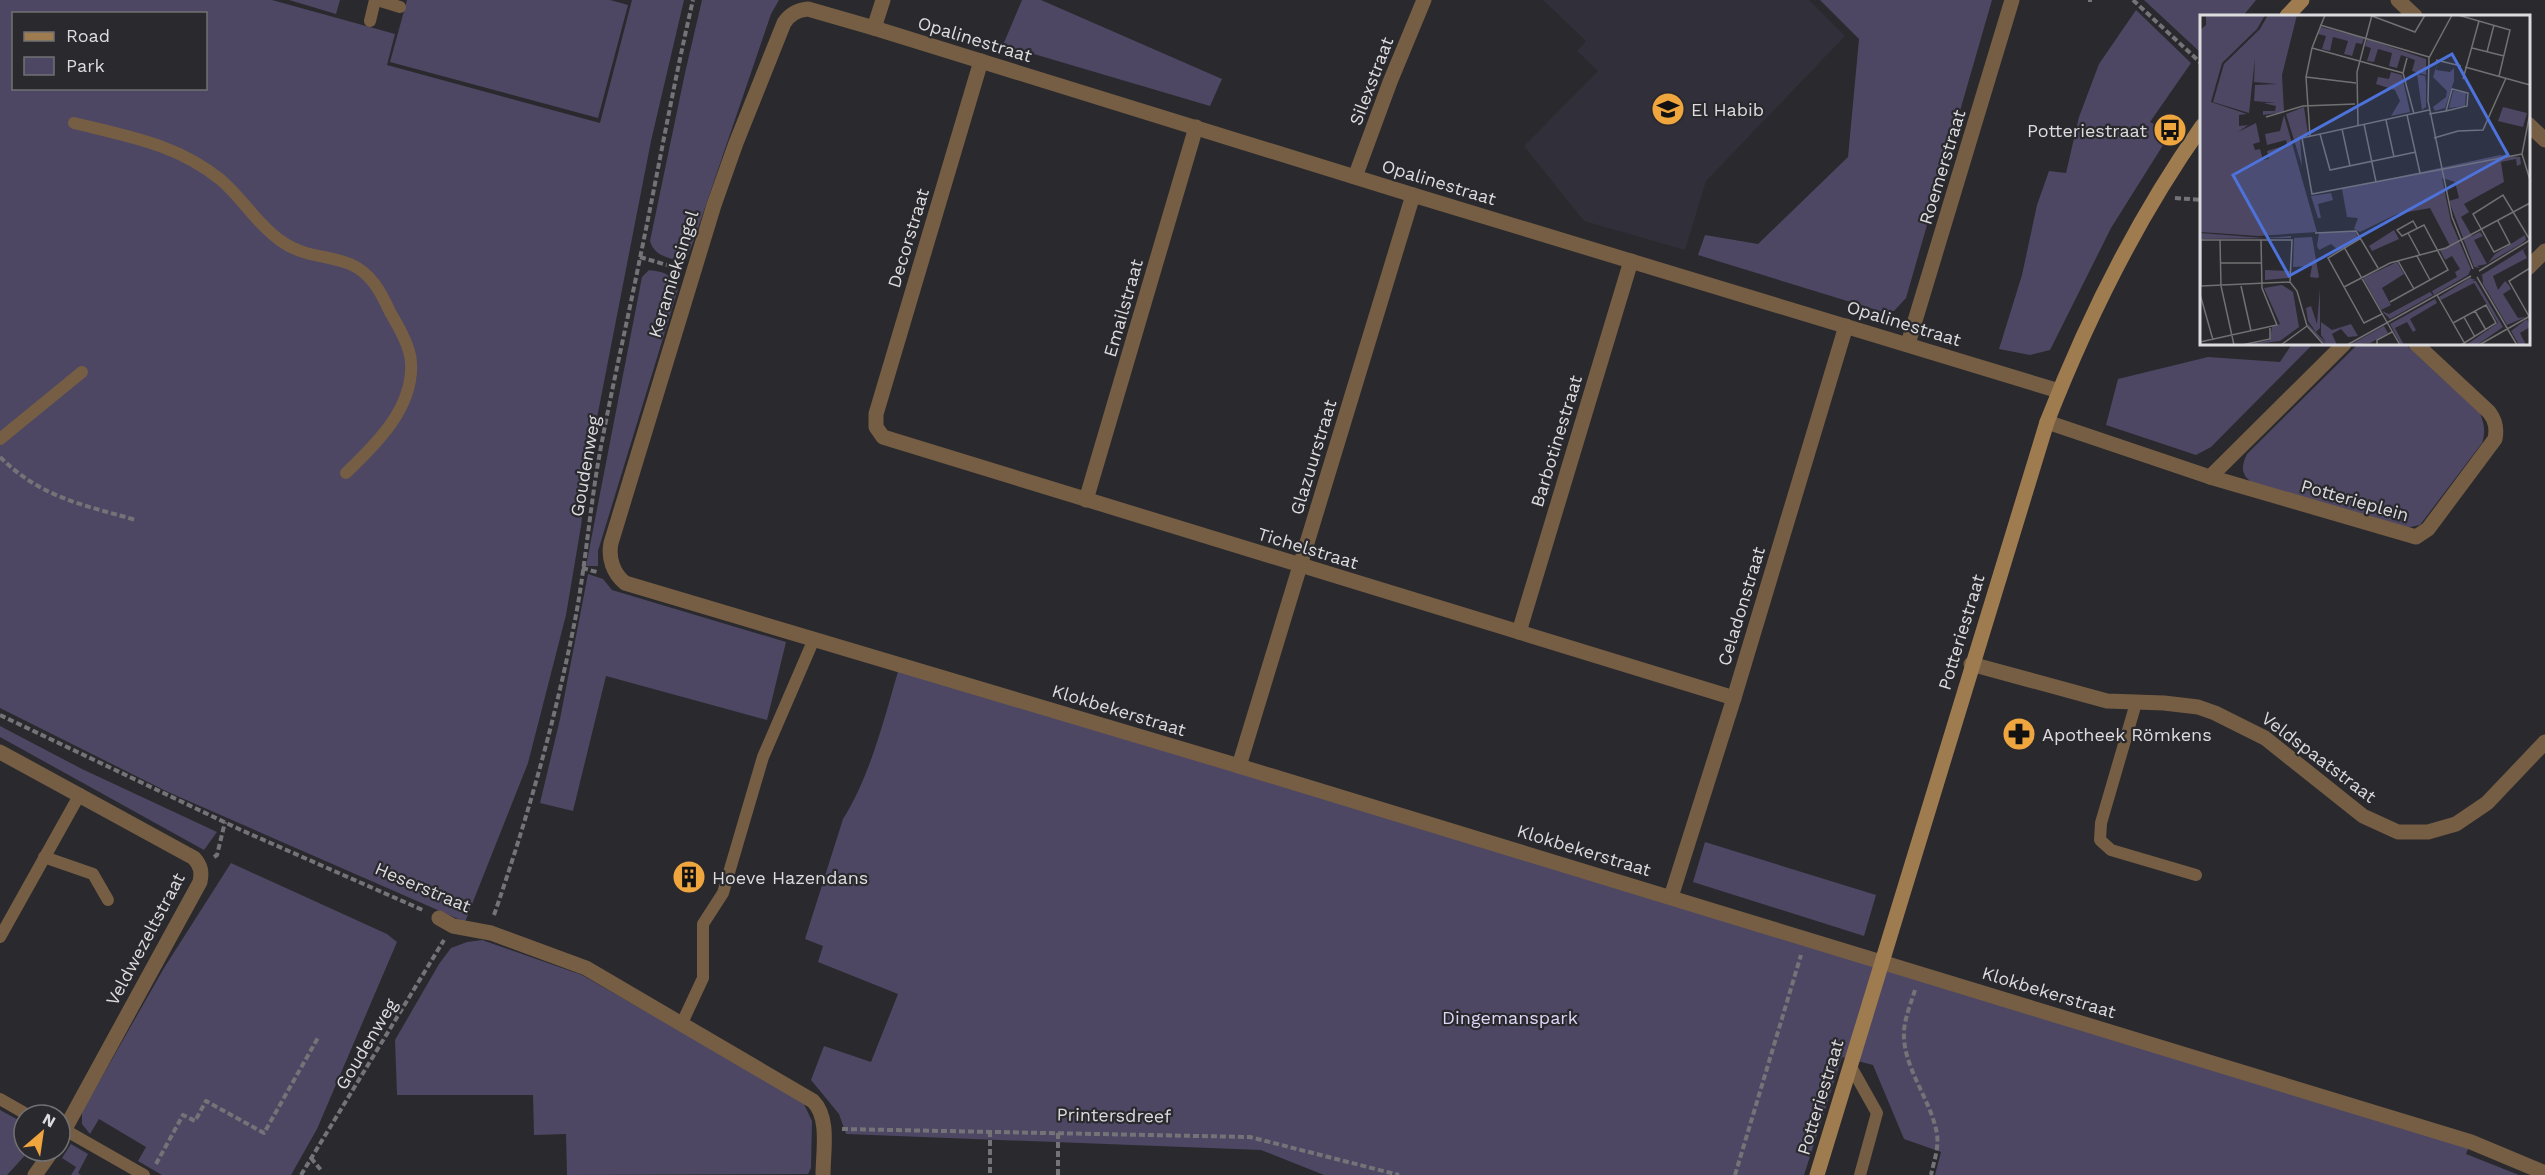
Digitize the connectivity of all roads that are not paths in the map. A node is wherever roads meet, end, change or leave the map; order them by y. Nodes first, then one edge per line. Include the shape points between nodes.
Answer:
1 (376, 0) edge
2 (884, 0) edge
3 (1424, 0) edge
4 (2012, 0) edge
5 (2302, 0) edge
6 (2398, 0) edge
7 (400, 7) dead end
8 (807, 9) joint
9 (2288, 15) edge
10 (2414, 15) edge
11 (370, 21) dead end
12 (874, 28) junction
13 (981, 61) junction
14 (74, 123) dead end
15 (2530, 125) edge
16 (1196, 128) junction
17 (2200, 129) edge
18 (2545, 140) edge
19 (1355, 177) junction
20 (1413, 195) junction
21 (2545, 251) edge
22 (1631, 261) junction
23 (2530, 267) edge
24 (1846, 326) junction
25 (1908, 344) junction
26 (2343, 345) edge
27 (2417, 345) edge
28 (82, 372) dead end
29 (2059, 391) junction
30 (2047, 422) junction
31 (876, 427) joint
32 (0, 439) edge
33 (346, 473) dead end
34 (2210, 477) junction
35 (1086, 500) junction
36 (1300, 566) junction
37 (614, 569) joint
38 (1519, 632) junction
39 (814, 639) junction
40 (1971, 664) junction
41 (1734, 698) junction
42 (2136, 703) junction
43 (2545, 742) edge
44 (0, 752) edge
45 (1239, 766) junction
46 (80, 794) junction
47 (44, 857) junction
48 (2196, 875) dead end
49 (1671, 897) junction
50 (108, 900) dead end
51 (439, 918) road end
52 (0, 937) edge
53 (1881, 960) junction
54 (682, 1023) junction
55 (1850, 1065) junction
56 (72, 1116) edge
57 (72, 1139) edge
58 (2545, 1173) edge
59 (144, 1175) edge
60 (823, 1175) edge
61 (1817, 1175) edge
62 (1860, 1175) edge

1 - 7 lane
1 - 11 lane
2 - 12 street
3 - 19 street, Silexstraat
4 - 25 street, Roemerstraat
5 - 9 street
6 - 10 street
8 - 12 street, Opalinestraat
8 - 37 street, Keramieksingel via 788,16 784,23 736,143 611,543
12 - 13 street, Opalinestraat
13 - 16 street, Opalinestraat
13 - 31 street, Decorstraat via 876,414
14 - 33 lane via 171,148 223,181 265,230 286,245 350,264 371,278 411,360 409,385 388,428
15 - 18 street
16 - 19 street, Opalinestraat
16 - 35 street, Emailstraat
17 - 29 street, Potteriestraat via 2122,253
19 - 20 street, Opalinestraat
20 - 22 street, Opalinestraat
20 - 36 street, Glazuurstraat
21 - 23 street
22 - 24 street, Opalinestraat
22 - 38 street, Barbotinestraat
24 - 25 street, Opalinestraat
24 - 41 street, Celadonstraat
25 - 29 street, Opalinestraat
26 - 34 street
27 - 34 street, Potterieplein via 2489,412 2497,432 2424,534 2409,537
28 - 32 lane
29 - 30 street, Potteriestraat
30 - 34 street, Potterieplein
30 - 40 street, Potteriestraat
31 - 35 street, Tichelstraat via 884,437
35 - 36 street, Tichelstraat
36 - 38 street, Tichelstraat
36 - 45 street, Glazuurstraat
37 - 39 street, Klokbekerstraat via 624,583
38 - 41 street, Tichelstraat
39 - 45 street, Klokbekerstraat
39 - 54 lane via 763,757 723,893 703,924 703,978
40 - 42 street, Veldspaatstraat via 2107,701
40 - 53 street, Potteriestraat
41 - 49 street, Celadonstraat
42 - 43 street, Veldspaatstraat via 2198,707 2232,720 2265,738 2363,816 2397,832 2428,832 2456,824 2487,803
42 - 48 lane via 2101,823 2100,840 2111,850
44 - 46 street, Veldwezeltstraat
45 - 49 street, Klokbekerstraat
46 - 47 lane
46 - 56 street, Veldwezeltstraat via 194,858 202,874
47 - 50 lane via 93,874
47 - 52 lane
49 - 53 street, Klokbekerstraat
51 - 54 street, Heserstraat via 453,926 491,933 586,968
53 - 55 street, Potteriestraat
53 - 58 street, Klokbekerstraat via 2471,1142
54 - 60 street, Heserstraat via 819,1107
55 - 61 street, Potteriestraat
55 - 62 lane via 1877,1113
57 - 59 lane

